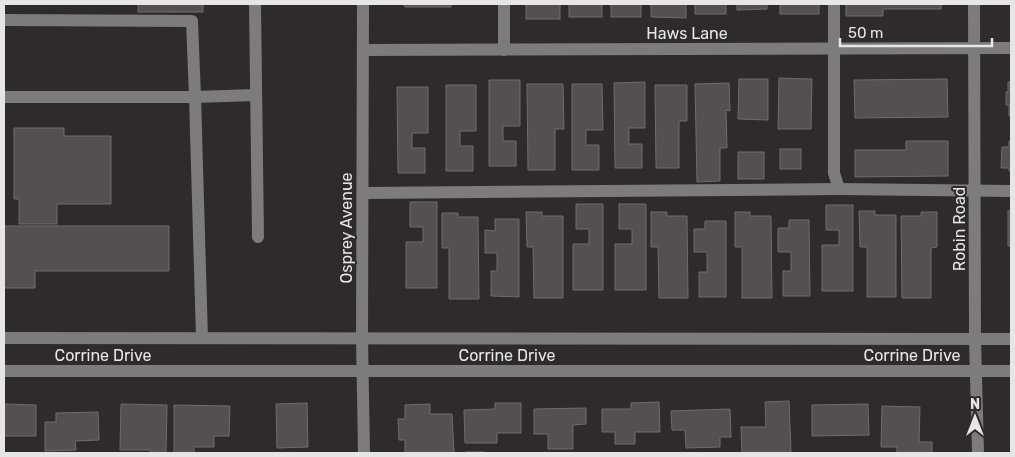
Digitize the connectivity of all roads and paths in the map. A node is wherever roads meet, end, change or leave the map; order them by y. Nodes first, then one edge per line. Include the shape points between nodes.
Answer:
1 (254, 4) edge
2 (363, 4) edge
3 (504, 4) edge
4 (834, 4) edge
5 (974, 4) edge
6 (4, 20) edge
7 (1011, 48) edge
8 (835, 49) junction
9 (974, 49) junction
10 (364, 50) junction
11 (504, 50) junction
12 (256, 95) junction
13 (4, 96) edge
14 (195, 97) junction
15 (839, 190) junction
16 (1011, 190) edge
17 (975, 191) junction
18 (363, 193) junction
19 (258, 237) dead end
20 (4, 338) edge
21 (202, 338) junction
22 (362, 339) junction
23 (975, 339) junction
24 (1011, 339) edge
25 (4, 371) edge
26 (976, 371) junction
27 (1011, 371) edge
28 (362, 372) junction
29 (364, 453) edge
30 (978, 453) edge

1 - 12 street
2 - 10 street, Osprey Avenue
3 - 11 street
4 - 8 street
5 - 9 street, Robin Road
6 - 14 street via 192,21
7 - 9 street, Haws Lane
8 - 9 street, Haws Lane
8 - 11 street, Haws Lane
8 - 15 street via 834,173
9 - 17 street, Robin Road
10 - 11 street, Haws Lane
10 - 18 street, Osprey Avenue
12 - 14 street
12 - 19 street
13 - 14 street
14 - 21 street
15 - 17 street
15 - 18 street
16 - 17 street
17 - 23 street, Robin Road
18 - 22 street, Osprey Avenue
20 - 21 street, Corrine Drive
21 - 22 street, Corrine Drive
22 - 23 street, Corrine Drive
22 - 28 street, Osprey Avenue
23 - 24 street, Corrine Drive
23 - 26 street, Robin Road
25 - 28 street, Corrine Drive
26 - 27 street, Corrine Drive
26 - 28 street, Corrine Drive
26 - 30 street, Robin Road
28 - 29 street, Osprey Avenue

